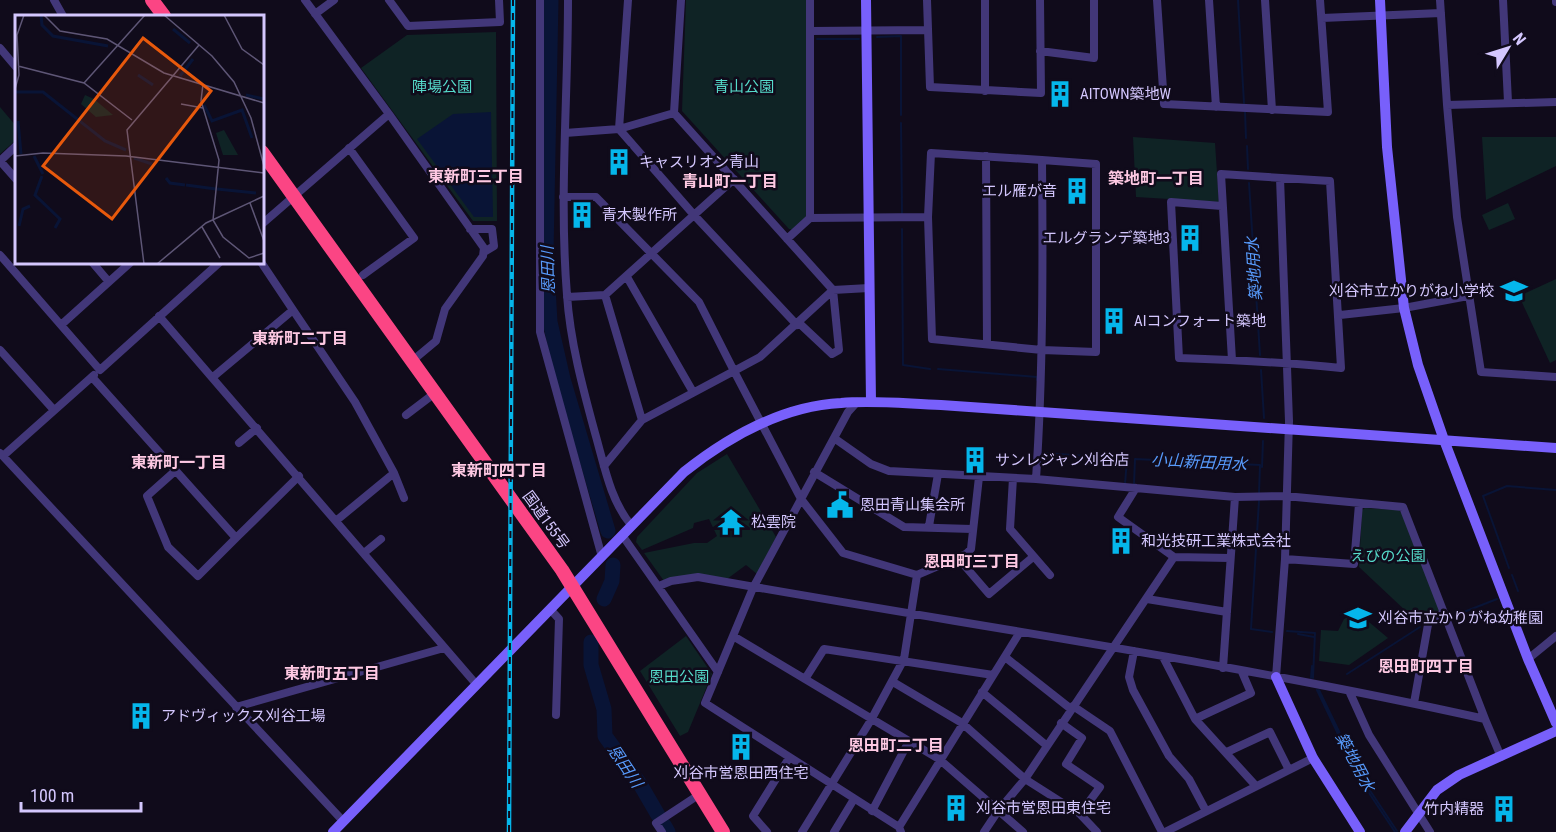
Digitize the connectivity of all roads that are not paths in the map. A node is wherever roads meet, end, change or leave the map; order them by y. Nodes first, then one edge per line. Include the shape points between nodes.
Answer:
1 (54, 0) edge
2 (152, 0) edge
3 (305, 0) edge
4 (334, 0) edge
5 (389, 0) edge
6 (499, 0) edge
7 (540, 0) edge
8 (568, 0) edge
9 (628, 0) edge
10 (681, 0) edge
11 (810, 0) edge
12 (866, 0) edge
13 (927, 0) edge
14 (985, 0) edge
15 (1040, 0) edge
16 (1094, 0) edge
17 (1157, 0) edge
18 (1209, 0) edge
19 (1265, 0) edge
20 (1320, 0) edge
21 (1380, 0) edge
22 (1440, 0) edge
23 (1503, 0) edge
24 (1441, 13) junction
25 (315, 14) junction
26 (62, 15) edge
27 (163, 15) edge
28 (1381, 16) junction
29 (1322, 18) junction
30 (866, 30) junction
31 (927, 30) junction
32 (811, 31) junction
33 (0, 48) edge
34 (1040, 51) junction
35 (15, 66) edge
36 (985, 91) junction
37 (1508, 102) junction
38 (1556, 102) edge
39 (1447, 105) junction
40 (1216, 107) junction
41 (1272, 110) junction
42 (674, 113) junction
43 (389, 114) junction
44 (619, 129) junction
45 (565, 133) junction
46 (15, 148) edge
47 (349, 148) junction
48 (264, 155) edge
49 (986, 156) junction
50 (1042, 160) junction
51 (0, 161) edge
52 (15, 177) edge
53 (1280, 178) junction
54 (734, 179) junction
55 (294, 196) junction
56 (562, 197) junction
57 (1222, 206) junction
58 (694, 215) junction
59 (928, 217) junction
60 (810, 218) junction
61 (867, 218) junction
62 (264, 222) edge
63 (470, 229) junction
64 (787, 239) junction
65 (484, 252) junction
66 (652, 253) junction
67 (0, 255) edge
68 (94, 264) edge
69 (129, 264) edge
70 (217, 264) edge
71 (262, 264) edge
72 (363, 275) dead end
73 (627, 277) junction
74 (109, 282) junction
75 (868, 288) junction
76 (833, 290) junction
77 (605, 295) junction
78 (1468, 296) junction
79 (567, 297) junction
80 (1404, 308) junction
81 (293, 309) junction
82 (1340, 315) junction
83 (159, 316) junction
84 (798, 324) junction
85 (61, 325) junction
86 (987, 344) junction
87 (0, 350) edge
88 (1042, 350) junction
89 (1232, 360) junction
90 (412, 361) junction
91 (1286, 362) junction
92 (100, 370) junction
93 (734, 371) junction
94 (1556, 376) edge
95 (92, 377) junction
96 (213, 377) junction
97 (693, 392) junction
98 (435, 393) junction
99 (857, 402) junction
100 (871, 402) junction
101 (53, 409) junction
102 (1040, 412) junction
103 (406, 415) dead end
104 (642, 420) junction
105 (762, 423) junction
106 (257, 428) junction
107 (1289, 428) junction
108 (834, 438) junction
109 (1444, 440) junction
110 (239, 443) dead end
111 (1556, 448) edge
112 (2, 454) edge
113 (604, 466) junction
114 (174, 472) junction
115 (814, 472) junction
116 (394, 473) junction
117 (938, 474) junction
118 (299, 476) junction
119 (979, 477) junction
120 (1013, 478) junction
121 (1036, 479) junction
122 (1136, 488) junction
123 (1285, 496) junction
124 (1235, 497) junction
125 (404, 498) dead end
126 (801, 499) junction
127 (1359, 504) junction
128 (337, 520) junction
129 (632, 525) junction
130 (929, 526) junction
131 (972, 529) junction
132 (622, 535) junction
133 (236, 538) junction
134 (381, 539) dead end
135 (364, 553) junction
136 (1174, 556) junction
137 (602, 557) junction
138 (1033, 557) junction
139 (958, 558) junction
140 (1230, 558) junction
141 (1285, 559) junction
142 (917, 575) junction
143 (1050, 575) dead end
144 (572, 586) junction
145 (659, 586) junction
146 (753, 588) junction
147 (1147, 599) junction
148 (550, 609) junction
149 (1227, 612) junction
150 (1444, 613) junction
151 (911, 614) junction
152 (1020, 632) junction
153 (733, 636) junction
154 (1556, 636) edge
155 (1113, 647) junction
156 (444, 648) junction
157 (1134, 651) junction
158 (1005, 657) junction
159 (1163, 657) junction
160 (904, 659) junction
161 (1528, 659) junction
162 (1223, 668) junction
163 (718, 672) junction
164 (1242, 672) junction
165 (993, 675) junction
166 (1276, 677) junction
167 (805, 679) junction
168 (892, 682) junction
169 (476, 684) junction
170 (982, 692) junction
171 (1350, 693) junction
172 (1413, 703) junction
173 (236, 707) junction
174 (1072, 707) junction
175 (556, 715) dead end
176 (1485, 718) junction
177 (1196, 719) junction
178 (871, 720) junction
179 (962, 723) junction
180 (1061, 723) junction
181 (1556, 723) edge
182 (1556, 731) edge
183 (909, 741) junction
184 (1046, 745) junction
185 (1227, 752) junction
186 (1501, 757) junction
187 (789, 758) junction
188 (1313, 758) junction
189 (939, 759) junction
190 (1288, 770) junction
191 (1025, 779) junction
192 (831, 783) junction
193 (1256, 786) junction
194 (700, 795) junction
195 (854, 799) junction
196 (872, 811) junction
197 (998, 811) junction
198 (1418, 811) junction
199 (1206, 812) junction
200 (1080, 814) junction
201 (343, 821) junction
202 (900, 829) edge
203 (333, 832) edge
204 (662, 832) edge
205 (723, 832) edge
206 (767, 832) edge
207 (802, 832) edge
208 (834, 832) edge
209 (984, 832) edge
210 (1023, 832) edge
211 (1097, 832) edge
212 (1163, 832) edge
213 (1359, 832) edge
214 (1405, 832) edge
215 (1430, 832) edge

1 - 26 street
2 - 27 highway
3 - 25 street
4 - 25 street
5 - 6 street via 408,26 500,22
7 - 137 street via 540,332
8 - 45 street
9 - 44 street
10 - 42 street
11 - 32 street
12 - 30 street
13 - 31 street
14 - 36 street
15 - 34 street
16 - 34 street via 1094,58
17 - 40 street via 1164,104
18 - 40 street
19 - 41 street
20 - 29 street
21 - 28 street
22 - 24 street
23 - 37 street
24 - 28 street
24 - 39 street
25 - 43 street
28 - 29 street
28 - 80 street via 1387,147
29 - 41 street via 1328,112
30 - 31 street
30 - 32 street
30 - 61 street
31 - 36 street via 930,87
32 - 60 street
33 - 35 street
34 - 36 street via 1041,93
37 - 38 street
37 - 39 street
39 - 78 street
40 - 41 street
42 - 44 street
42 - 54 street
43 - 47 street
43 - 63 street
44 - 45 street
44 - 58 street
45 - 56 street
46 - 51 street
47 - 55 street
47 - 72 street via 414,238
48 - 55 highway, 国道155号
49 - 50 street
49 - 59 street via 931,153
49 - 86 street
50 - 88 street
50 - 88 street via 1096,164 1097,255 1095,352
51 - 52 street
53 - 57 street via 1221,174
53 - 82 street via 1330,181
53 - 91 street
54 - 58 street
54 - 64 street
55 - 62 street
55 - 90 highway, 国道155号
56 - 66 street via 596,197
56 - 79 street
57 - 89 street
57 - 89 street via 1171,202 1179,358
58 - 66 street
58 - 84 street
59 - 61 street
59 - 86 street via 932,339
60 - 61 street
60 - 64 street
61 - 75 street
63 - 65 street
63 - 65 street via 492,229 494,246
64 - 76 street
65 - 90 street via 445,309 436,341
66 - 73 street
66 - 93 street via 699,302
67 - 85 street
68 - 74 street
69 - 74 street
70 - 83 street
71 - 81 street
73 - 77 street
73 - 97 street
74 - 85 street
75 - 76 street
75 - 100 street
76 - 84 street
76 - 84 street via 839,350 832,354
77 - 79 street
77 - 104 street
78 - 80 street
78 - 94 street via 1480,372
79 - 113 street
80 - 82 street
80 - 109 street via 1418,365
81 - 96 street
81 - 116 street via 355,402
82 - 91 street via 1341,368
83 - 92 street
83 - 96 street
84 - 93 street via 760,357
85 - 92 street
86 - 88 street
87 - 101 street
88 - 102 street
89 - 91 street
90 - 98 highway, 国道155号
91 - 107 street
92 - 95 street
93 - 97 street
93 - 105 street
95 - 101 street
95 - 114 street
96 - 106 street
97 - 104 street
98 - 103 street
98 - 144 highway, 国道155号
99 - 100 street
99 - 105 street via 821,405
99 - 108 street
100 - 102 street
101 - 112 street
102 - 107 street
102 - 121 street
104 - 113 street
105 - 126 street
105 - 129 street via 696,462
106 - 110 street
106 - 118 street
107 - 109 street
107 - 123 street
108 - 115 street
108 - 117 street via 880,468
109 - 111 street
109 - 161 street
112 - 173 street
113 - 129 street via 613,494
114 - 133 street
114 - 133 street via 147,496 168,547 198,576
115 - 126 street
115 - 130 street via 904,527
116 - 125 street
116 - 128 street
117 - 119 street
117 - 130 street
118 - 128 street
118 - 133 street
119 - 120 street
119 - 131 street
120 - 121 street
120 - 138 street via 1010,529
121 - 122 street
122 - 124 street
122 - 136 street via 1118,517
123 - 124 street
123 - 127 street
123 - 141 street
124 - 140 street
126 - 142 street via 843,553
126 - 146 street
127 - 141 street via 1354,564
127 - 150 street via 1403,507
128 - 135 street
129 - 132 street
130 - 131 street
131 - 139 street via 971,549
132 - 137 street
132 - 145 street
134 - 135 street
135 - 156 street
136 - 140 street
136 - 147 street
137 - 144 street
138 - 139 street via 989,594
138 - 143 street
139 - 142 street
140 - 149 street
141 - 166 street
142 - 151 street
144 - 148 street
144 - 194 highway, 国道155号
145 - 146 street via 698,577
145 - 163 street
146 - 151 street
146 - 153 street
147 - 149 street
147 - 155 street
148 - 169 street
148 - 175 street via 559,620
149 - 162 street
150 - 172 street via 1429,619
150 - 176 street
151 - 152 street
151 - 160 street
152 - 155 street
152 - 158 street
153 - 163 street
153 - 167 street
154 - 161 street
155 - 157 street
155 - 174 street
156 - 169 street
156 - 173 street
157 - 159 street
157 - 199 street via 1129,676 1133,690
158 - 165 street
158 - 174 street
159 - 162 street
159 - 177 street
160 - 165 street
160 - 167 street via 824,649
160 - 168 street
161 - 181 street
162 - 164 street
163 - 187 street via 705,703
164 - 166 street
164 - 177 street via 1251,693
165 - 170 street
166 - 171 street
166 - 188 street
167 - 178 street
168 - 178 street
168 - 179 street
169 - 201 street
170 - 179 street
170 - 184 street
171 - 172 street
171 - 198 street via 1369,735
172 - 176 street
173 - 201 street
174 - 180 street
174 - 212 street via 1110,731
176 - 186 street
177 - 185 street
178 - 183 street
178 - 192 street
179 - 189 street
179 - 191 street
180 - 184 street
180 - 200 street via 1082,738 1066,764 1100,787
182 - 186 street
183 - 189 street
183 - 196 street
184 - 191 street
185 - 190 street via 1270,732
185 - 193 street
186 - 198 street via 1459,775 1437,790
187 - 192 street
187 - 206 street via 753,816
188 - 190 street
188 - 213 street
189 - 197 street
189 - 202 street
190 - 193 street
191 - 197 street
191 - 200 street
192 - 195 street
192 - 207 street
193 - 199 street
194 - 204 street via 656,823
194 - 205 highway, 国道155号
195 - 196 street
195 - 208 street
196 - 202 street
197 - 209 street
197 - 210 street
198 - 214 street
198 - 215 street
199 - 212 street
200 - 211 street
201 - 203 street

